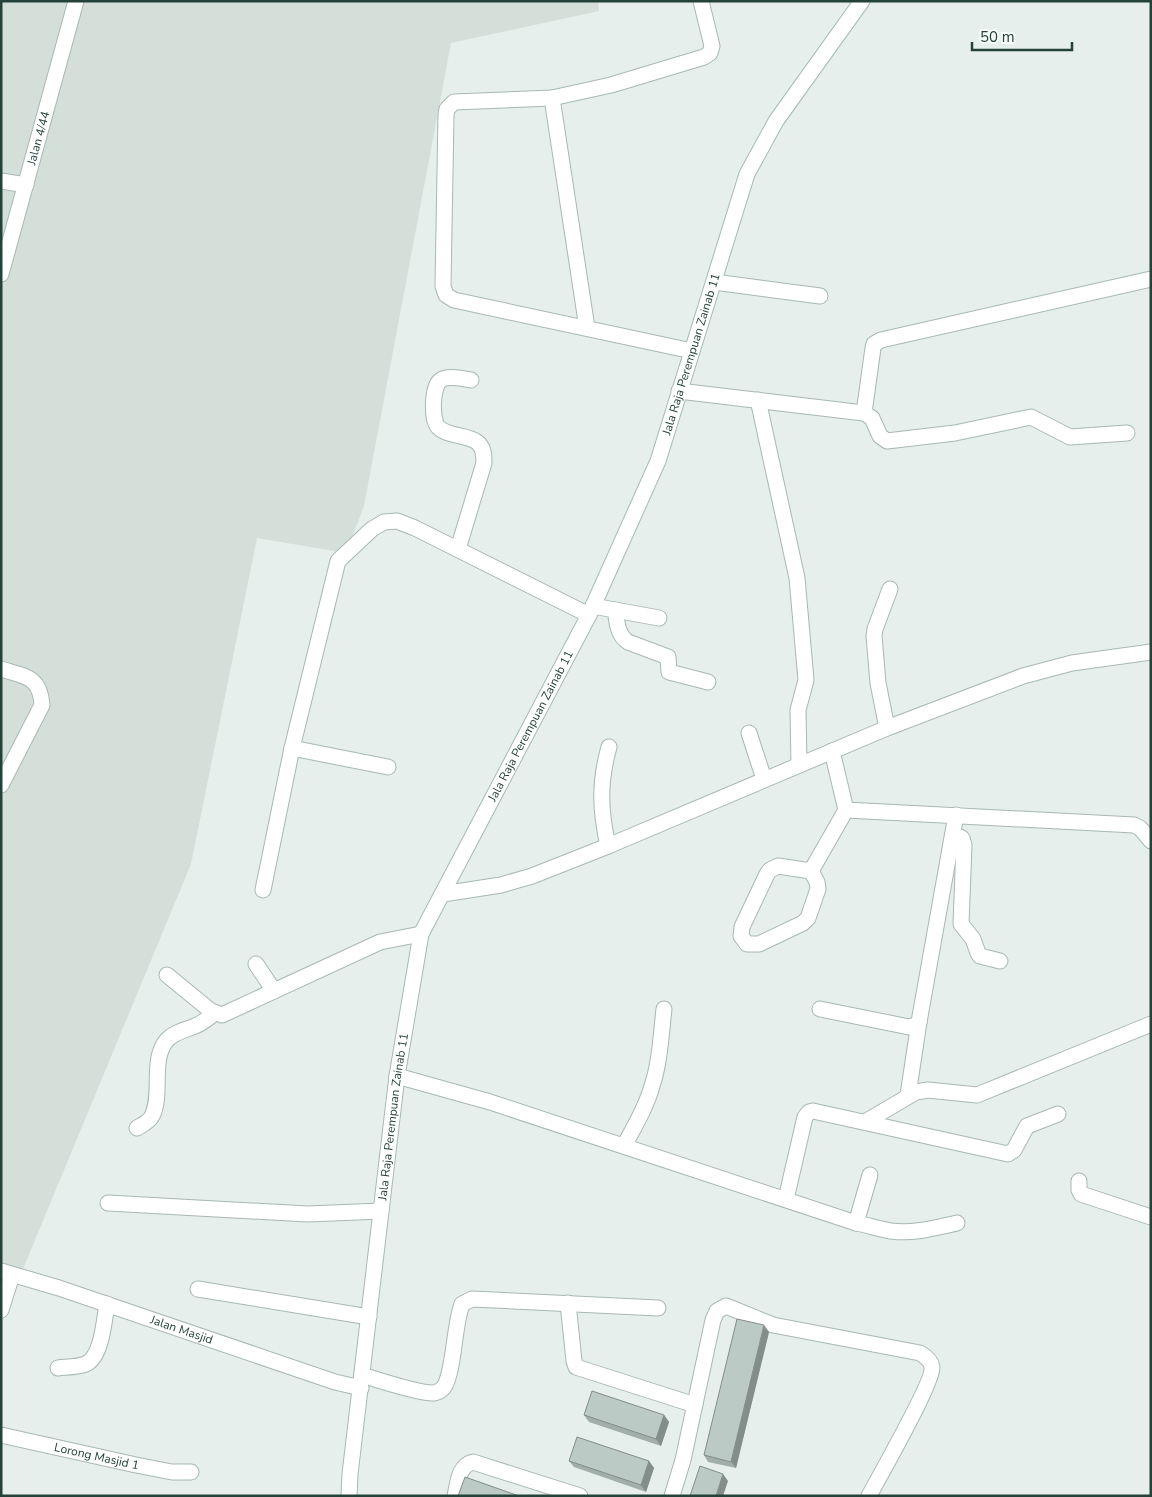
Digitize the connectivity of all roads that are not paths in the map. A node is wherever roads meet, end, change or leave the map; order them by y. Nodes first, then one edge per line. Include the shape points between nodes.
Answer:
1 (76, 1) edge
2 (701, 1) edge
3 (862, 1) edge
4 (552, 98) junction
5 (1, 180) edge
6 (26, 185) junction
7 (1, 274) edge
8 (1151, 279) edge
9 (714, 282) junction
10 (820, 296) dead end
11 (587, 328) junction
12 (692, 351) junction
13 (471, 380) dead end
14 (679, 391) junction
15 (758, 400) junction
16 (864, 413) junction
17 (1127, 434) dead end
18 (458, 549) junction
19 (890, 589) dead end
20 (591, 610) junction
21 (615, 610) junction
22 (660, 618) dead end
23 (1151, 652) edge
24 (1, 669) edge
25 (708, 682) dead end
26 (887, 728) junction
27 (749, 733) dead end
28 (609, 747) dead end
29 (292, 748) junction
30 (832, 751) junction
31 (799, 765) junction
32 (388, 767) dead end
33 (764, 780) junction
34 (1, 785) edge
35 (846, 810) junction
36 (956, 815) junction
37 (953, 834) junction
38 (1151, 841) edge
39 (608, 846) junction
40 (811, 871) junction
41 (263, 890) dead end
42 (444, 894) junction
43 (938, 920) junction
44 (961, 924) junction
45 (421, 934) junction
46 (1000, 961) dead end
47 (256, 964) dead end
48 (167, 975) dead end
49 (274, 991) junction
50 (664, 1009) dead end
51 (820, 1009) dead end
52 (215, 1013) junction
53 (919, 1022) junction
54 (1151, 1024) edge
55 (397, 1076) junction
56 (908, 1095) junction
57 (1058, 1114) dead end
58 (865, 1122) junction
59 (137, 1128) dead end
60 (624, 1146) junction
61 (870, 1175) dead end
62 (1079, 1181) dead end
63 (786, 1198) junction
64 (108, 1203) dead end
65 (381, 1211) junction
66 (1151, 1217) edge
67 (856, 1223) junction
68 (957, 1223) dead end
69 (6, 1273) edge
70 (198, 1289) dead end
71 (568, 1303) junction
72 (107, 1304) junction
73 (658, 1308) dead end
74 (1, 1310) edge
75 (369, 1318) junction
76 (58, 1368) dead end
77 (362, 1381) junction
78 (695, 1405) junction
79 (1, 1435) edge
80 (191, 1472) dead end
81 (349, 1496) edge
82 (455, 1496) edge
83 (580, 1496) edge
84 (672, 1496) edge
85 (869, 1496) edge

1 - 6 street, Jalan 4/44
2 - 4 street via 712,46 708,56 612,85
3 - 9 street, Jala Raja Perempuan Zainab 11 via 776,121 747,174
4 - 11 street
4 - 11 street via 460,101 454,102 447,110 443,286 446,295 454,300
5 - 6 street
6 - 7 street, Jalan 4/44
8 - 16 street via 881,340 873,348
9 - 10 street
9 - 12 street, Jala Raja Perempuan Zainab 11
11 - 12 street
12 - 14 street, Jala Raja Perempuan Zainab 11
13 - 18 street via 440,380 433,412 434,420 442,431 476,441 483,452 484,464
14 - 15 street
14 - 20 street, Jala Raja Perempuan Zainab 11 via 658,461
15 - 16 street
15 - 31 street via 797,578 806,678 798,710
16 - 17 street via 872,418 880,436 887,441 1031,417 1070,437
18 - 20 street
18 - 29 street via 404,523 390,521 372,529 338,561
19 - 26 street via 874,636 878,683
20 - 21 street
20 - 42 street, Jala Raja Perempuan Zainab 11
21 - 22 street
21 - 25 street via 619,632 625,641 668,657 669,672
23 - 26 street via 1072,662 1023,676
24 - 34 street via 27,677 37,684 42,705
26 - 30 street
27 - 33 street
28 - 39 street via 602,773 601,812
29 - 32 street
29 - 41 street
30 - 31 street
30 - 35 street
31 - 33 street
33 - 39 street
35 - 36 street
35 - 40 street
36 - 37 street
36 - 38 street via 1134,824
37 - 43 street
37 - 44 street via 962,838 964,845
39 - 42 street via 517,881
40 - 40 street via 778,866 770,870 742,927 741,936 747,944 755,945 806,920 818,889
42 - 45 street, Jala Raja Perempuan Zainab 11
43 - 44 street
43 - 53 street
44 - 46 street via 973,939 980,956
45 - 49 street via 380,942
45 - 55 street, Jala Raja Perempuan Zainab 11
47 - 49 street
48 - 52 street
49 - 52 street via 226,1013
50 - 60 street via 652,1086
51 - 53 street via 909,1027
52 - 59 street via 204,1022 168,1039 158,1072 152,1116
53 - 56 street
54 - 56 street via 977,1095 928,1090
55 - 60 street via 490,1102
55 - 65 street, Jala Raja Perempuan Zainab 11
56 - 58 street
57 - 58 street via 1027,1126 1014,1150 1008,1154
58 - 63 street via 817,1111 807,1114
60 - 63 street
61 - 67 street
62 - 66 street via 1081,1194
63 - 67 street
64 - 65 street via 308,1214
65 - 75 street, Jala Raja Perempuan Zainab 11
67 - 68 street via 907,1232
69 - 72 street, Jalan Masjid
69 - 74 street
70 - 75 street
71 - 73 street
71 - 77 street, Jalan Masjid via 472,1299 462,1304 457,1315 449,1371 440,1391 435,1393
71 - 78 street via 576,1367
72 - 76 street via 96,1354 91,1361
72 - 77 street, Jalan Masjid via 335,1382
75 - 77 street, Jala Raja Perempuan Zainab 11
77 - 81 street, Jala Raja Perempuan Zainab 11
78 - 84 street
78 - 85 street via 713,1320 722,1307 730,1306 773,1325 920,1353 928,1358 932,1367 930,1378
79 - 80 street, Lorong Masjid 1 via 136,1465
82 - 83 street via 464,1467 478,1463

